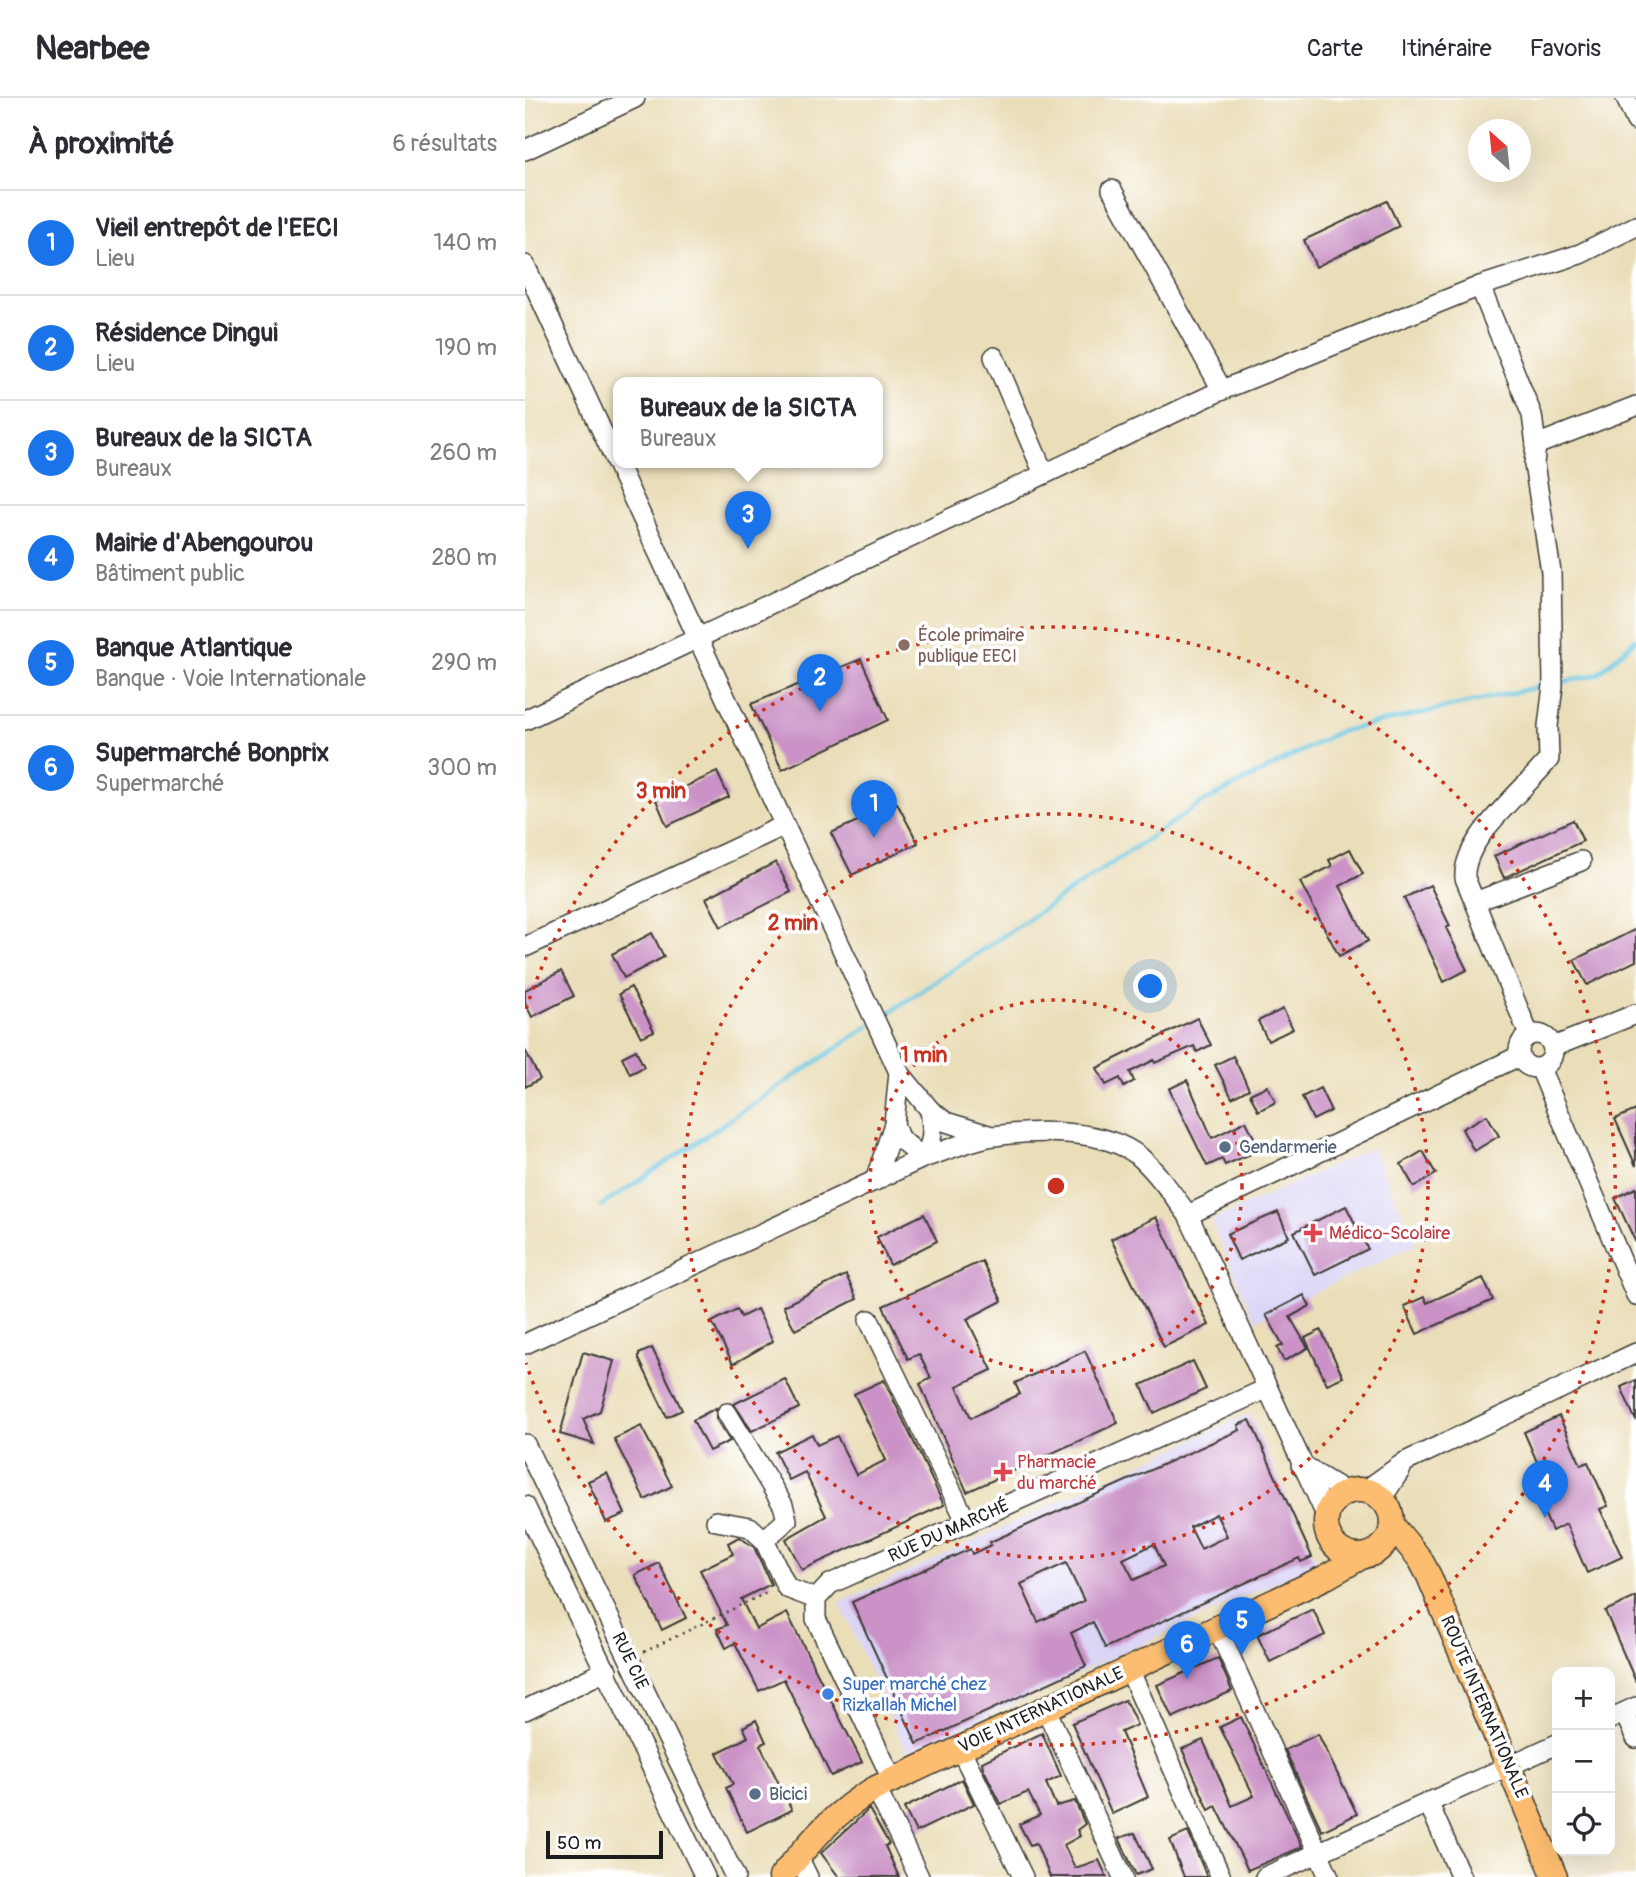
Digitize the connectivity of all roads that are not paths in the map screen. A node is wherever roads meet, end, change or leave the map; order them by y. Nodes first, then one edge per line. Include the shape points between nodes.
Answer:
1 (635, 98) edge
2 (1626, 98) edge
3 (1636, 121) edge
4 (525, 150) edge
5 (1112, 190) dead end
6 (1636, 226) edge
7 (528, 276) edge
8 (1481, 286) junction
9 (994, 357) dead end
10 (1222, 390) junction
11 (1636, 406) edge
12 (1536, 445) junction
13 (613, 460) edge
14 (617, 468) edge
15 (1044, 474) junction
16 (696, 639) junction
17 (525, 720) edge
18 (783, 826) junction
19 (1581, 861) dead end
20 (1475, 902) junction
21 (525, 947) edge
22 (1636, 1014) edge
23 (1529, 1035) junction
24 (1553, 1047) junction
25 (1519, 1056) junction
26 (1540, 1068) junction
27 (899, 1072) junction
28 (930, 1110) junction
29 (894, 1124) junction
30 (992, 1136) junction
31 (923, 1158) junction
32 (875, 1181) junction
33 (1188, 1215) junction
34 (1636, 1295) edge
35 (869, 1320) dead end
36 (525, 1344) edge
37 (1636, 1353) edge
38 (1266, 1389) junction
39 (727, 1413) dead end
40 (525, 1444) edge
41 (1300, 1465) junction
42 (1365, 1493) junction
43 (525, 1506) edge
44 (1326, 1515) junction
45 (716, 1521) dead end
46 (967, 1523) junction
47 (1392, 1525) junction
48 (764, 1540) junction
49 (1360, 1552) junction
50 (1429, 1576) junction
51 (816, 1599) junction
52 (1217, 1627) junction
53 (1129, 1669) junction
54 (607, 1670) junction
55 (1045, 1707) junction
56 (525, 1710) edge
57 (1623, 1713) edge
58 (1636, 1738) edge
59 (1552, 1746) edge
60 (960, 1748) junction
61 (1508, 1767) junction
62 (884, 1784) junction
63 (1428, 1802) junction
64 (1318, 1853) junction
65 (803, 1867) edge
66 (705, 1877) edge
67 (735, 1877) edge
68 (781, 1877) edge
69 (919, 1877) edge
70 (1023, 1877) edge
71 (1123, 1877) edge
72 (1221, 1877) edge
73 (1265, 1877) edge
74 (1329, 1877) edge
75 (1461, 1877) edge
76 (1555, 1877) edge

1 - 4 street
2 - 3 street
5 - 10 street
6 - 8 street via 1580,254
7 - 13 street
8 - 10 street
8 - 12 street via 1528,405
9 - 15 street
10 - 15 street
11 - 12 street
12 - 20 street via 1534,464 1551,572 1549,759 1469,851 1465,878
14 - 16 street
15 - 16 street
16 - 17 street
16 - 18 street
18 - 21 street
18 - 27 street
19 - 20 street
20 - 23 street
22 - 24 street
23 - 24 street via 1541,1034
23 - 25 street via 1519,1045
24 - 26 street via 1550,1062
25 - 26 street via 1527,1066
25 - 33 street
26 - 34 street
27 - 28 street
27 - 29 street
28 - 30 street via 946,1122
28 - 31 street via 933,1129
29 - 31 street via 899,1138
29 - 32 street
30 - 31 street
30 - 33 street via 1031,1133 1108,1141 1138,1156
31 - 32 street
32 - 36 street
33 - 38 street
35 - 46 street
37 - 42 street via 1405,1462
38 - 41 street
38 - 46 street, RUE DU MARCHÉ
39 - 48 street via 783,1505 787,1520
40 - 67 street, RUE CIE
41 - 42 street
41 - 44 street
42 - 44 main road via 1330,1506
42 - 47 main road via 1388,1506
43 - 54 street, RUE CIE
44 - 49 main road via 1328,1535
45 - 48 street via 750,1527
46 - 51 street, RUE DU MARCHÉ via 830,1584
47 - 49 main road via 1390,1535
47 - 50 main road, ROUTE INTERNATIONALE
48 - 51 street via 787,1588
49 - 50 main road
49 - 52 main road, VOIE INTERNATIONALE via 1326,1577
50 - 61 main road, ROUTE INTERNATIONALE
51 - 62 street via 816,1619
52 - 53 main road, VOIE INTERNATIONALE
52 - 64 street
53 - 55 main road, VOIE INTERNATIONALE
53 - 72 street
54 - 56 street
54 - 66 street, RUE CIE
55 - 60 main road, VOIE INTERNATIONALE
55 - 71 street
57 - 58 street
59 - 61 street
60 - 62 main road, VOIE INTERNATIONALE
60 - 70 street
61 - 63 street
61 - 76 main road, ROUTE INTERNATIONALE
62 - 65 main road, VOIE INTERNATIONALE via 852,1801 828,1822
62 - 69 street
63 - 64 street
63 - 75 street
64 - 73 street
64 - 74 street
65 - 68 main road, VOIE INTERNATIONALE

